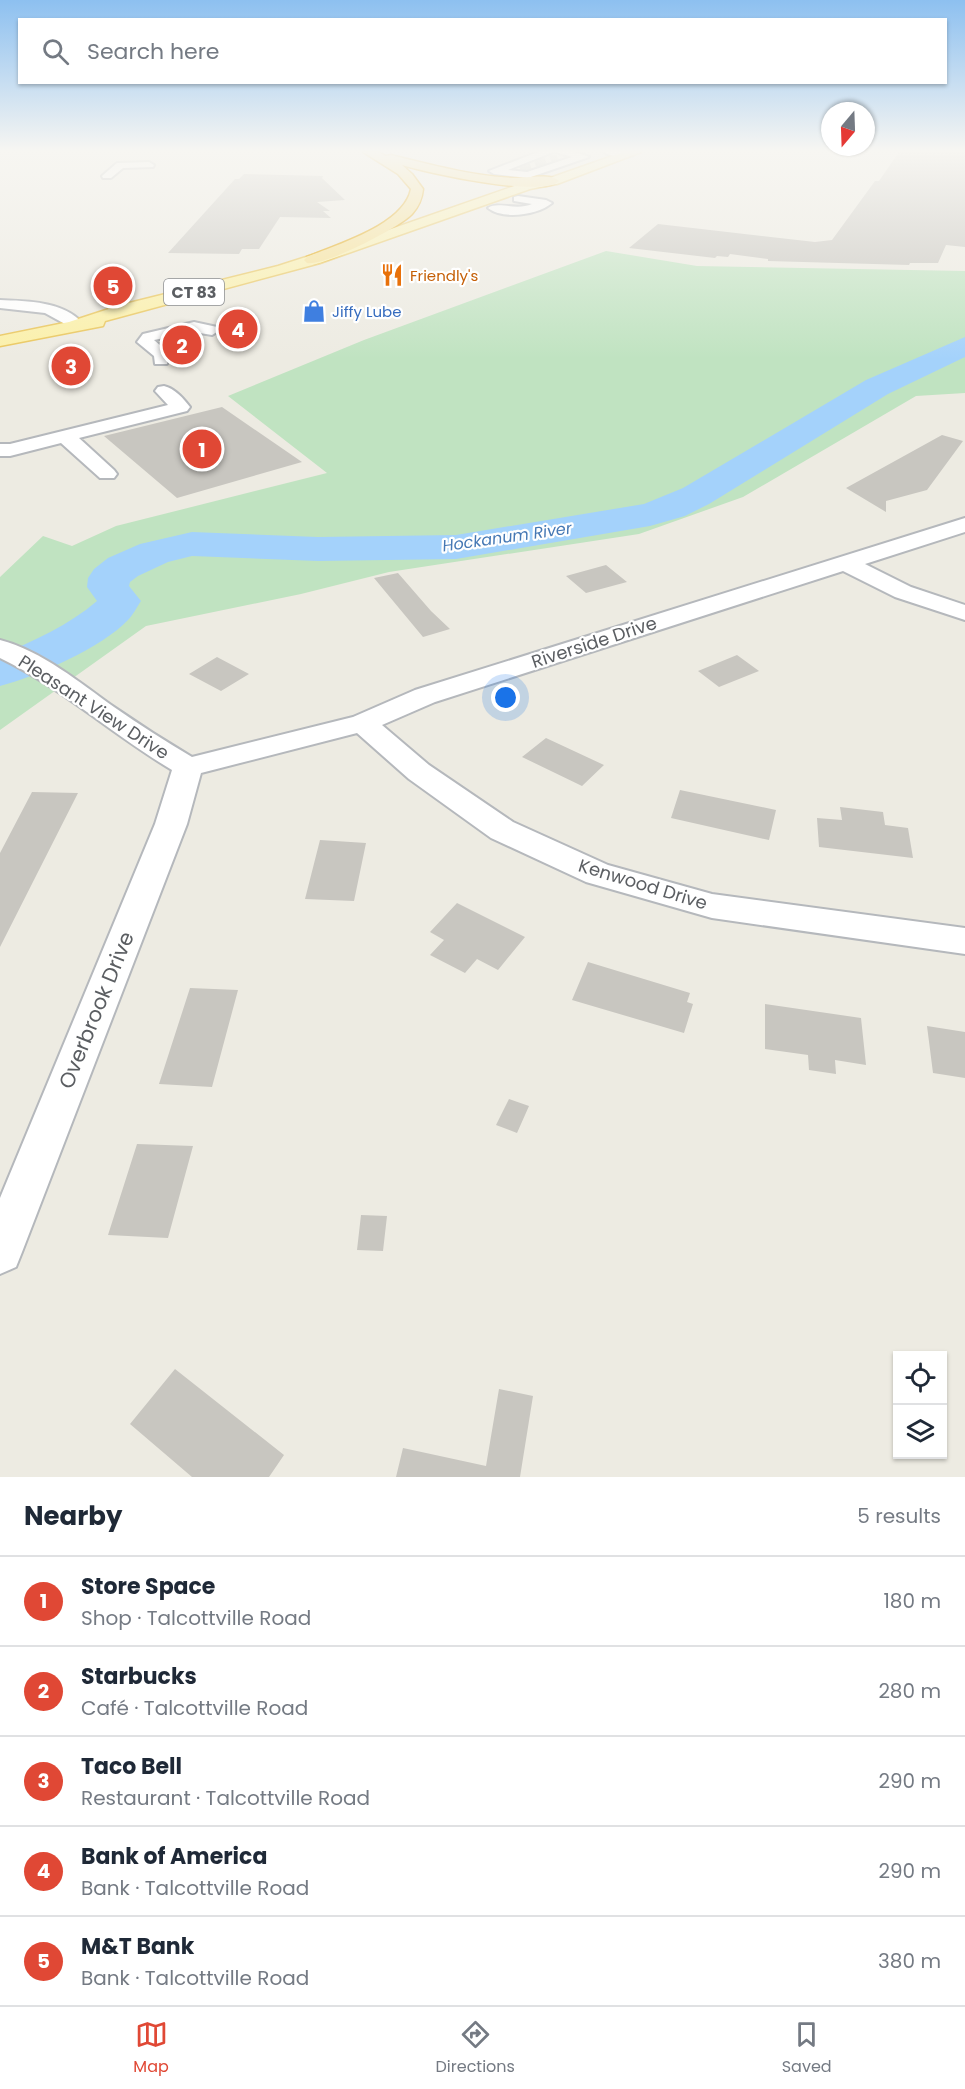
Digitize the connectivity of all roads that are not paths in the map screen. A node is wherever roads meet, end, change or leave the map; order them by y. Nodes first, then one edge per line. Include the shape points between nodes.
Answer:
1 (395, 221) edge
2 (452, 221) edge
3 (452, 221) edge
4 (392, 240) junction
5 (312, 261) junction
6 (0, 304) edge
7 (76, 325) junction
8 (212, 330) dead end
9 (0, 341) edge
10 (161, 361) dead end
11 (164, 391) dead end
12 (65, 436) junction
13 (0, 450) edge
14 (107, 474) dead end
15 (965, 525) edge
16 (846, 564) junction
17 (965, 613) edge
18 (0, 648) edge
19 (363, 723) junction
20 (188, 767) junction
21 (965, 941) edge
22 (0, 1252) edge

1 - 5 highway
2 - 4 main road, CT 83
3 - 4 main road, CT 83
4 - 5 main road, CT 83
4 - 7 main road, CT 83 via 309,271 204,300 124,319
5 - 7 main road, CT 83
6 - 7 street via 49,308
7 - 9 main road, CT 83
8 - 10 street via 194,327 149,337 145,342 162,354
11 - 12 street via 182,407
12 - 13 street
12 - 14 street
15 - 16 street, Riverside Drive
16 - 17 street via 903,592
16 - 19 street, Riverside Drive via 424,696
18 - 20 street, Pleasant View Drive via 66,684 122,726
19 - 20 street, Riverside Drive
19 - 21 street, Kenwood Drive via 419,772 502,830 598,874 712,906
20 - 22 street, Overbrook Drive via 171,824

